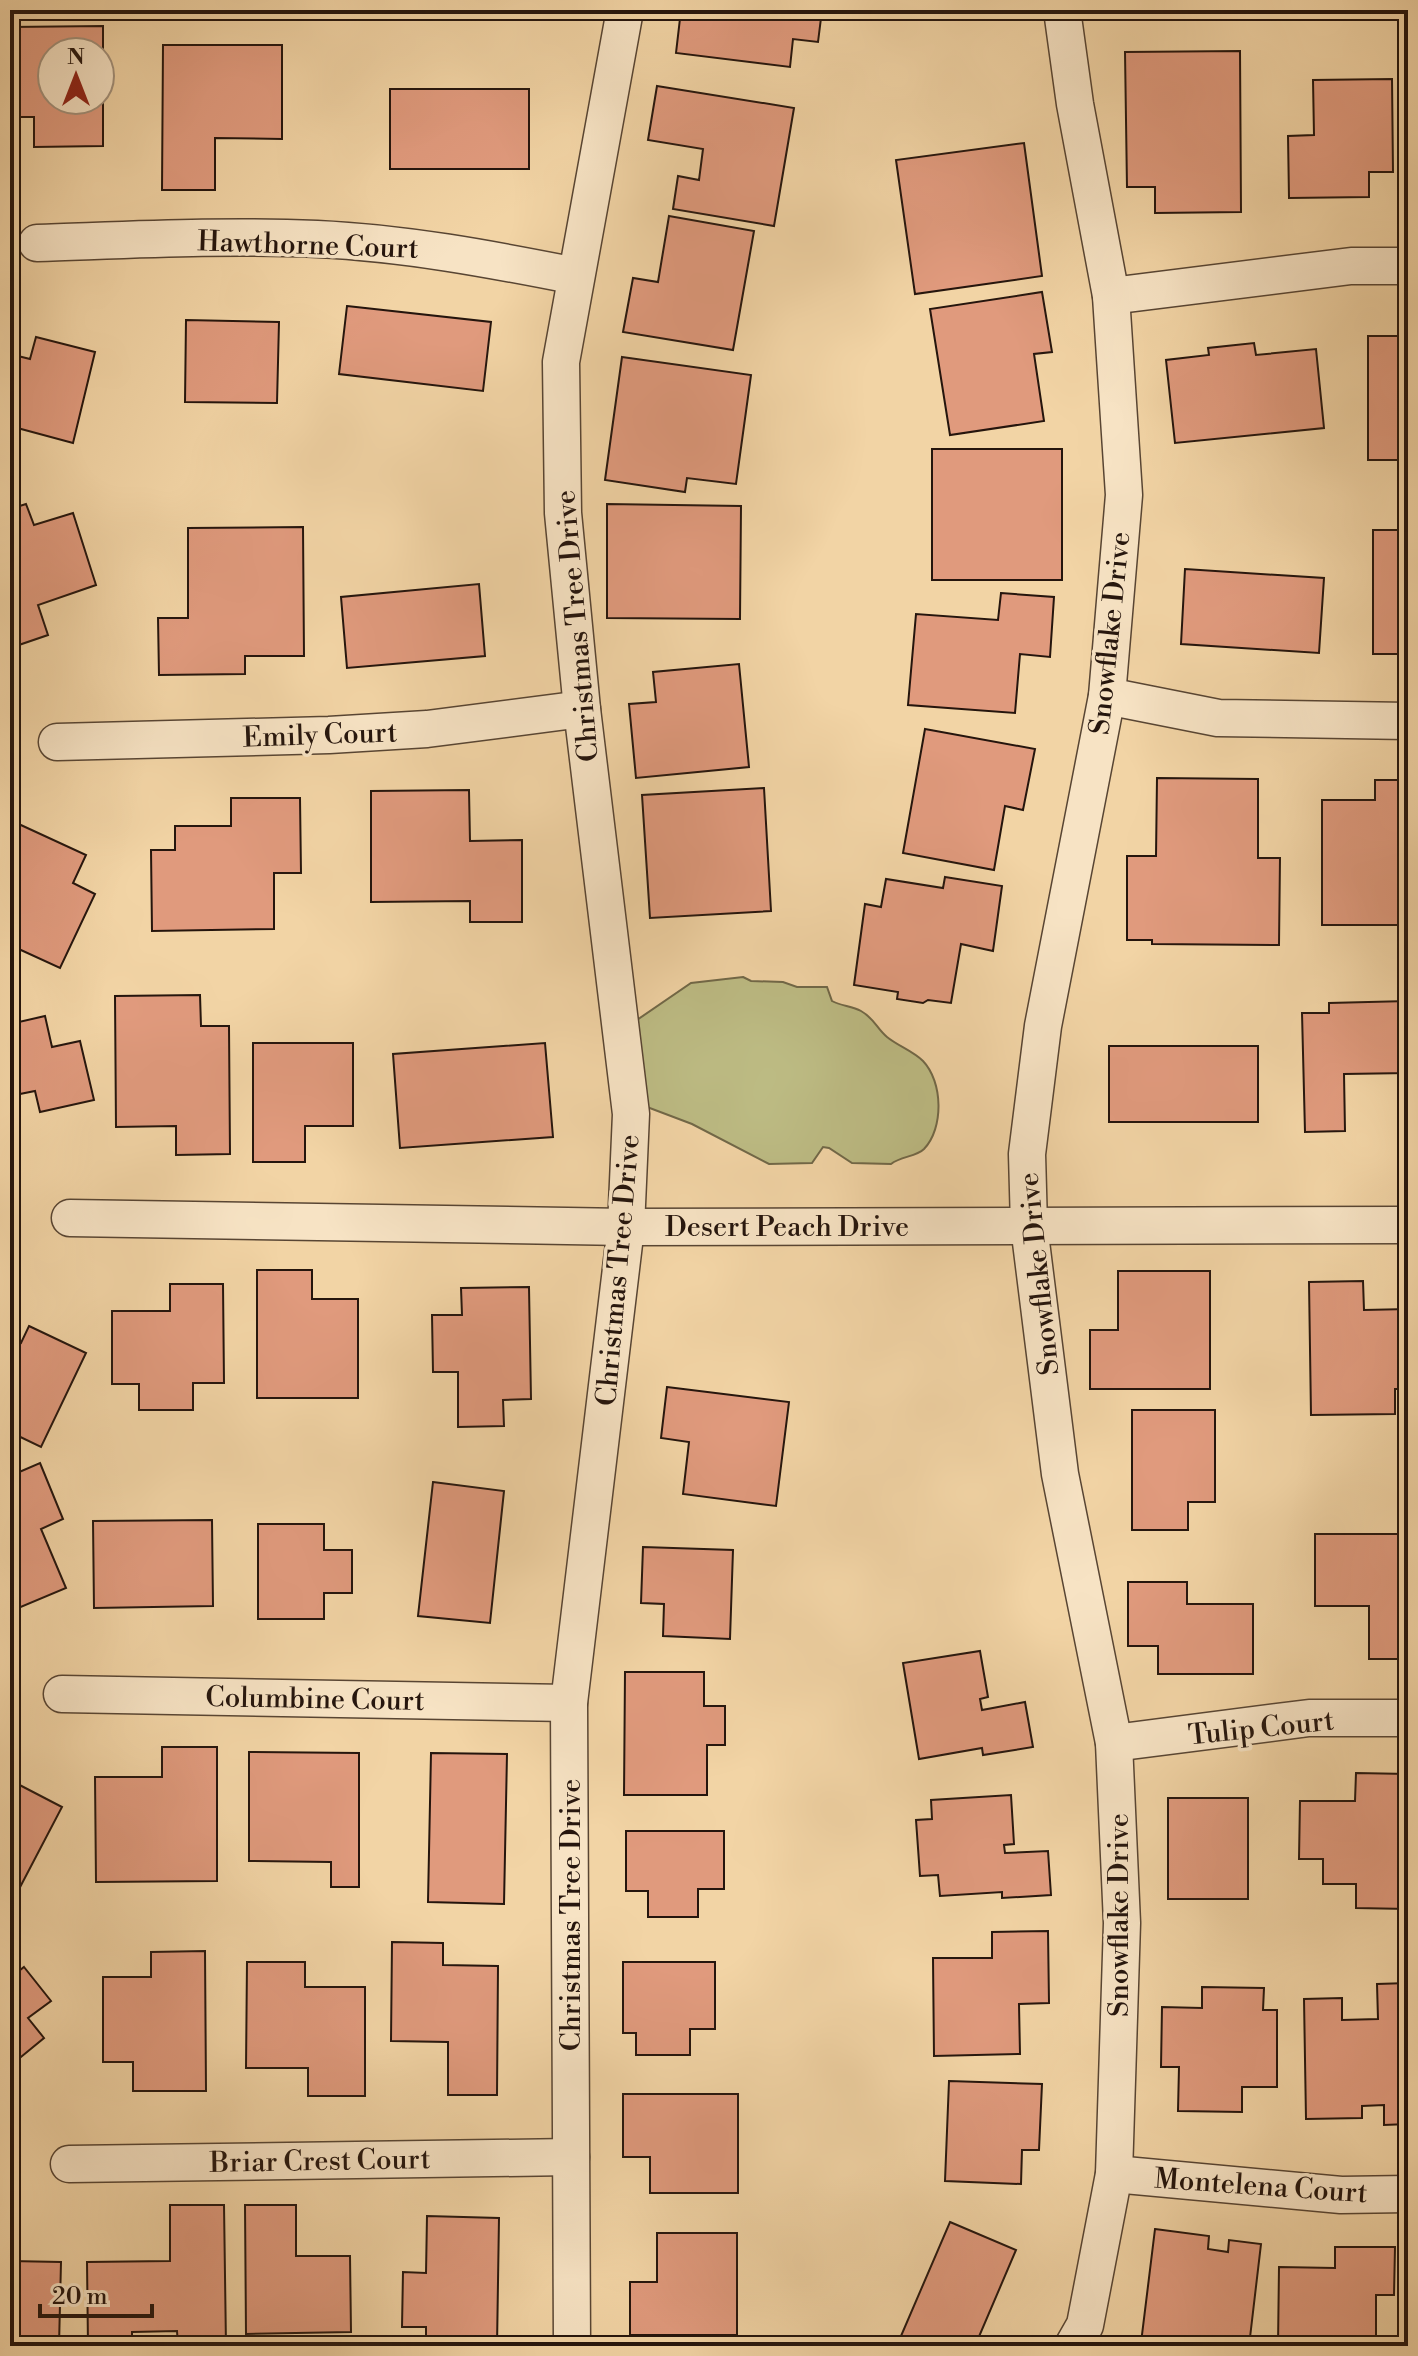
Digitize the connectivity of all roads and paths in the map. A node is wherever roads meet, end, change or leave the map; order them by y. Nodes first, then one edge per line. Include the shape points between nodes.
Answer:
1 (625, 10) edge
2 (1062, 10) edge
3 (37, 243) dead end
4 (1408, 266) edge
5 (576, 276) junction
6 (1111, 296) junction
7 (1107, 696) junction
8 (582, 709) junction
9 (1408, 721) edge
10 (57, 742) dead end
11 (70, 1218) dead end
12 (1408, 1225) edge
13 (1029, 1226) junction
14 (626, 1227) junction
15 (62, 1694) dead end
16 (569, 1703) junction
17 (1408, 1718) edge
18 (1114, 1743) junction
19 (571, 2157) junction
20 (69, 2164) dead end
21 (1114, 2174) junction
22 (1408, 2194) edge
23 (572, 2346) edge
24 (1073, 2346) edge

1 - 5 street, Christmas Tree Drive
2 - 6 street, Snowflake Drive
3 - 5 street, Hawthorne Court via 319,239 443,250
4 - 6 street via 1351,266
5 - 8 street, Christmas Tree Drive via 561,362 563,513
6 - 7 street, Snowflake Drive via 1124,495
7 - 9 street via 1218,718
7 - 13 street, Snowflake Drive via 1043,1026 1027,1154
8 - 10 street, Emily Court via 413,730
8 - 14 street, Christmas Tree Drive via 631,1114
11 - 14 street, Desert Peach Drive
12 - 13 street, Desert Peach Drive
13 - 14 street, Desert Peach Drive
13 - 18 street, Snowflake Drive via 1060,1474
14 - 16 street, Christmas Tree Drive
15 - 16 street, Columbine Court
16 - 19 street, Christmas Tree Drive
17 - 18 street, Tulip Court via 1309,1718
18 - 21 street, Snowflake Drive via 1122,1923
19 - 20 street, Briar Crest Court
19 - 23 street, Christmas Tree Drive
21 - 22 street, Montelena Court via 1341,2195
21 - 24 street, Snowflake Drive via 1085,2325

